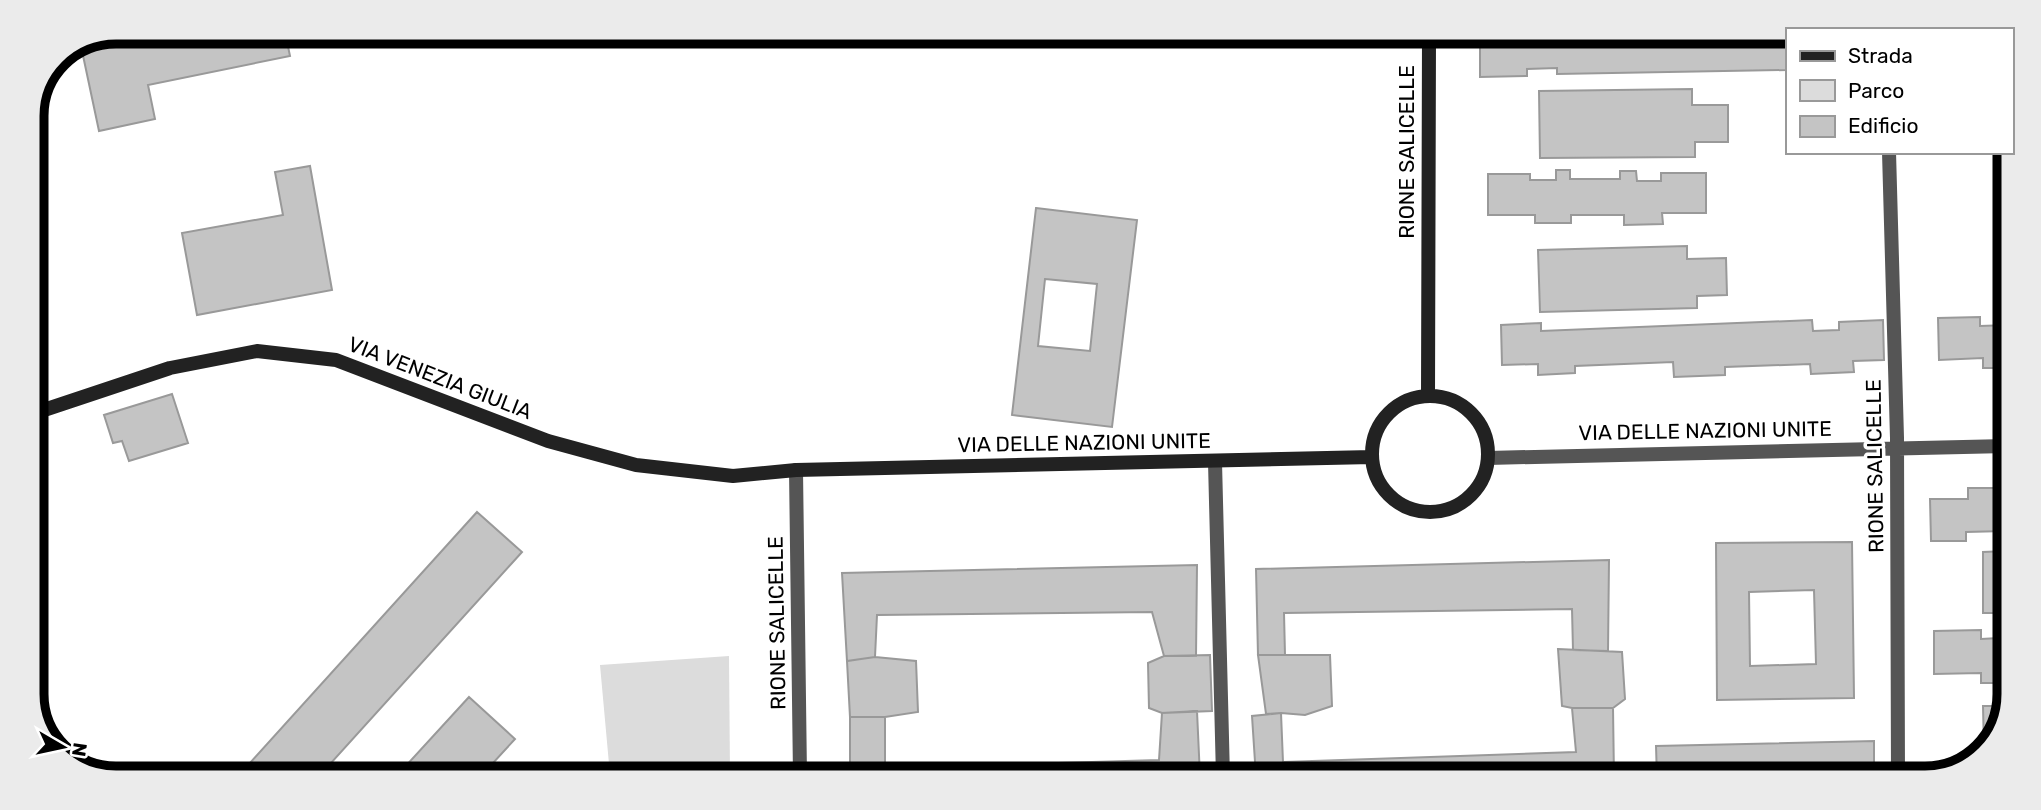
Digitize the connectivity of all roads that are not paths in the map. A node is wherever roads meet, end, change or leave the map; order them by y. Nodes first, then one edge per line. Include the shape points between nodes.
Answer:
1 (1429, 44) edge
2 (1889, 154) edge
3 (1428, 395) junction
4 (44, 410) edge
5 (1997, 446) edge
6 (1897, 448) junction
7 (1372, 457) junction
8 (1488, 458) junction
9 (1215, 462) junction
10 (796, 470) junction
11 (800, 766) edge
12 (1223, 766) edge
13 (1898, 766) edge

1 - 3 street, RIONE SALICELLE
2 - 6 street, RIONE SALICELLE
3 - 7 street via 1394,408 1381,422
3 - 8 street via 1447,398 1478,421
4 - 10 street, VIA VENEZIA GIULIA via 170,368 257,351 336,360 548,441 636,465 733,477
5 - 6 street, VIA DELLE NAZIONI UNITE
6 - 8 street, VIA DELLE NAZIONI UNITE
6 - 13 street, RIONE SALICELLE
7 - 8 street via 1386,492 1401,505 1420,511 1458,505 1473,493
7 - 9 street, VIA DELLE NAZIONI UNITE
9 - 10 street, VIA DELLE NAZIONI UNITE
9 - 12 street
10 - 11 street, RIONE SALICELLE

